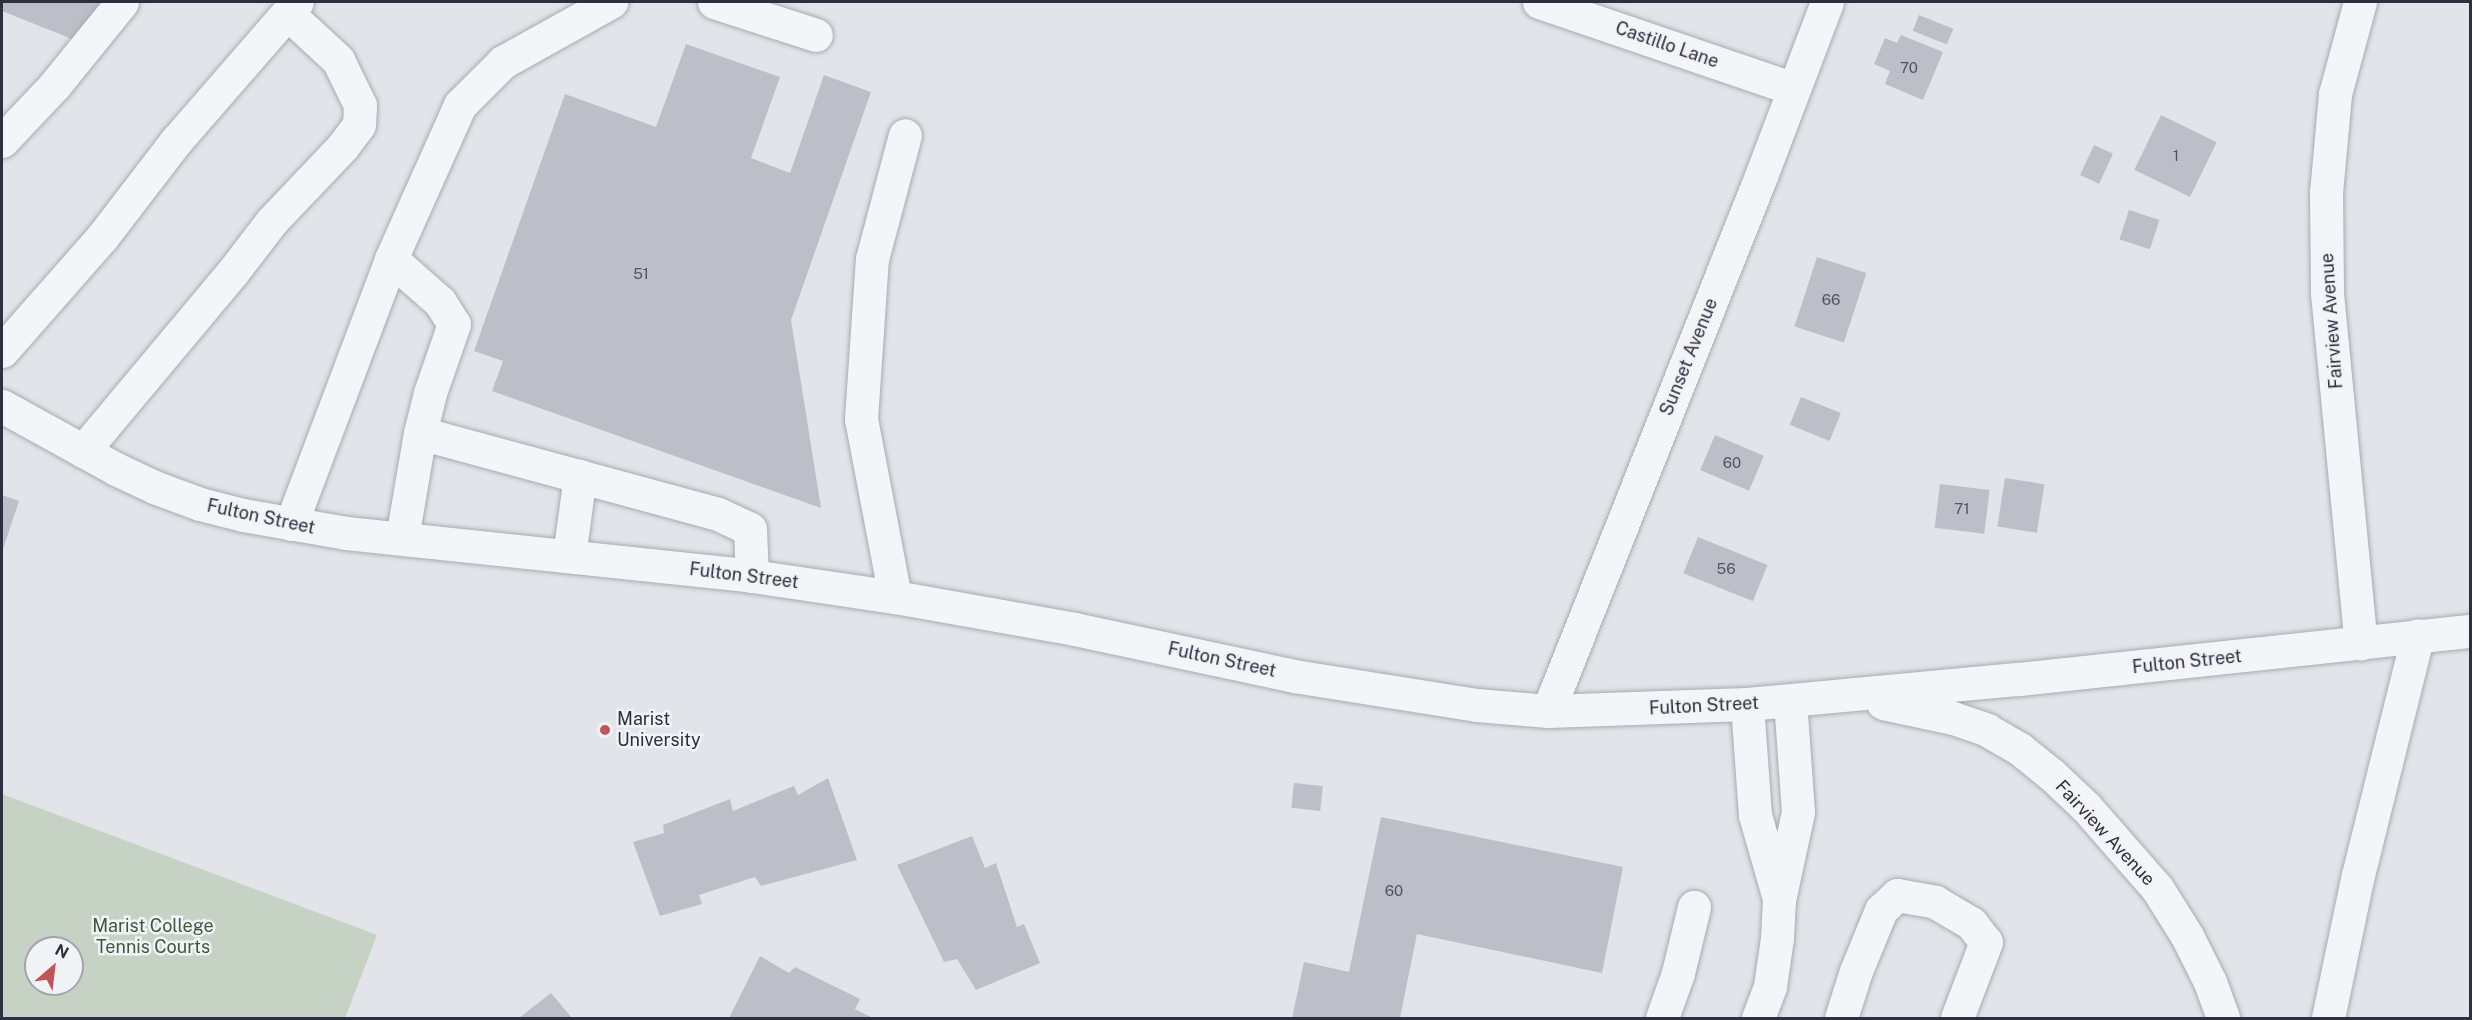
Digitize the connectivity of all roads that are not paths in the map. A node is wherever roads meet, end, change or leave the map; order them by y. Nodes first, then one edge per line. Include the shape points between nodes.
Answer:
1 (122, 2) edge
2 (611, 2) edge
3 (714, 2) edge
4 (1539, 2) edge
5 (1827, 2) edge
6 (2360, 2) edge
7 (292, 7) edge
8 (816, 35) dead end
9 (1794, 89) junction
10 (905, 135) dead end
11 (2, 141) edge
12 (391, 259) junction
13 (2, 351) edge
14 (2, 406) edge
15 (420, 433) junction
16 (83, 451) junction
17 (580, 476) junction
18 (291, 524) junction
19 (402, 538) junction
20 (569, 556) junction
21 (752, 576) junction
22 (895, 597) junction
23 (2470, 631) edge
24 (2418, 635) junction
25 (2361, 643) junction
26 (1804, 700) junction
27 (1747, 704) junction
28 (1548, 711) junction
29 (1779, 900) junction
30 (1694, 908) dead end
31 (1662, 1018) edge
32 (1758, 1018) edge
33 (1841, 1018) edge
34 (1956, 1018) edge
35 (2223, 1018) edge
36 (2328, 1018) edge

1 - 11 street via 54,86
2 - 12 street via 503,62 460,105
3 - 8 street
4 - 9 street, Castillo Lane
5 - 9 street, Sunset Avenue
6 - 25 street, Fairview Avenue via 2335,94 2326,192 2327,293
7 - 13 street via 176,141 103,236
7 - 16 street via 338,60 360,105 359,125 271,222
9 - 28 street, Sunset Avenue
10 - 22 street via 872,259 861,419
12 - 15 street via 440,302 454,324
12 - 18 street
14 - 16 street, Fulton Street
15 - 17 street
15 - 19 street
16 - 18 street, Fulton Street via 145,483 200,504
17 - 20 street
17 - 21 street via 718,514 750,529
18 - 19 street, Fulton Street
19 - 20 street, Fulton Street
20 - 21 street, Fulton Street
21 - 22 street, Fulton Street
22 - 28 street, Fulton Street via 1075,629 1381,692
23 - 24 street, Fulton Street
24 - 25 street, Fulton Street
24 - 36 street via 2358,875
25 - 26 street, Fulton Street
26 - 27 street, Fulton Street
26 - 29 street via 1798,812
26 - 35 street, Fairview Avenue via 1877,702 1953,718 1987,730 2021,750 2086,807 2157,888 2187,936
27 - 28 street, Fulton Street
27 - 29 street via 1755,815
29 - 32 street via 1770,986
30 - 31 street
33 - 34 street via 1881,910 1897,895 1935,902 1971,923 1986,942

